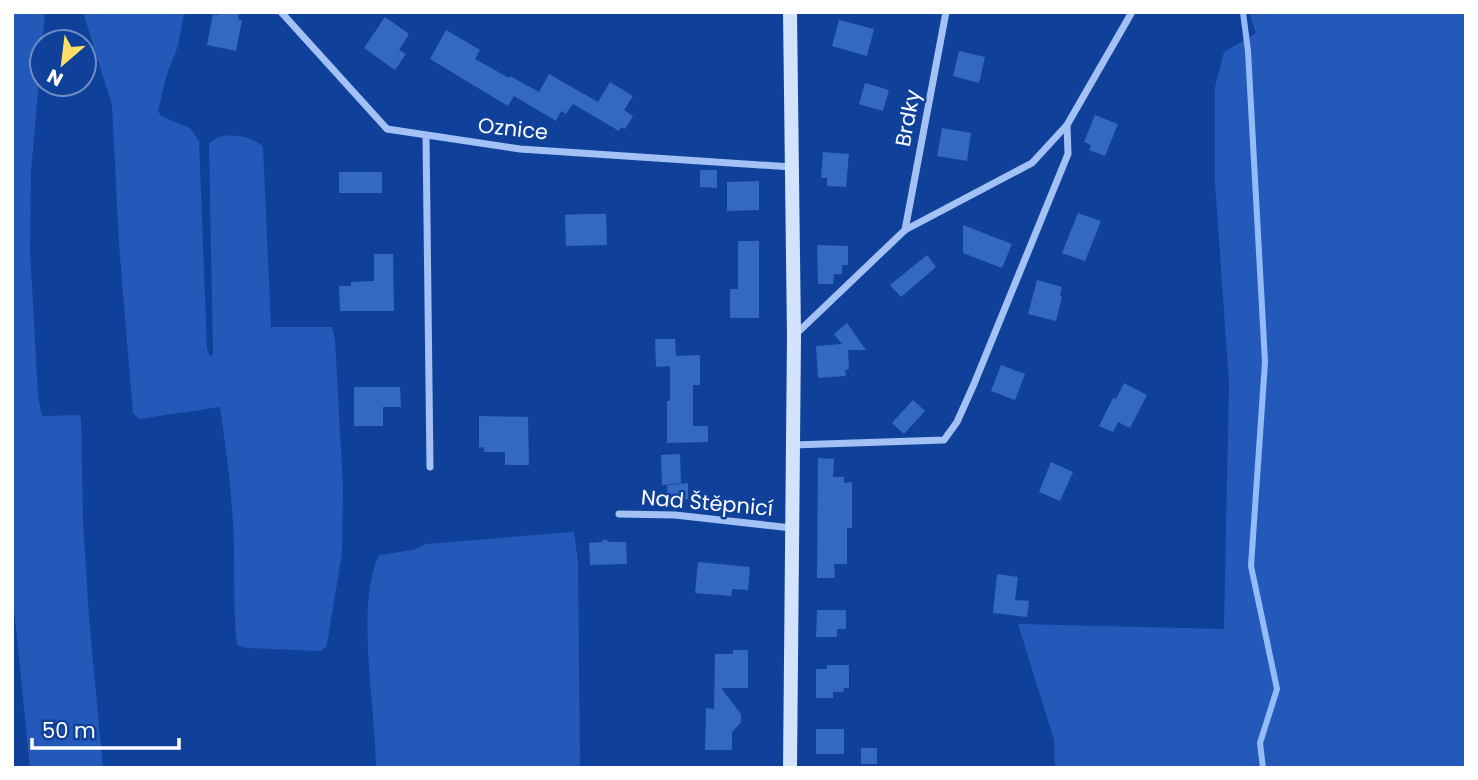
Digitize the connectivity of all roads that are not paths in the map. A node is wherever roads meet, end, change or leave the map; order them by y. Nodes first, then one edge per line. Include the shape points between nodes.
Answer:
1 (281, 12) edge
2 (790, 12) edge
3 (946, 12) edge
4 (1132, 12) edge
5 (1067, 125) junction
6 (426, 136) junction
7 (793, 167) junction
8 (905, 230) junction
9 (794, 335) junction
10 (793, 445) junction
11 (430, 467) dead end
12 (619, 513) dead end
13 (792, 528) junction
14 (790, 768) edge

1 - 6 street, Oznice via 387,129
2 - 7 street
3 - 8 street, Brdky
4 - 5 street
5 - 8 street via 1032,163
5 - 10 street via 1068,153 974,384 944,440
6 - 7 street, Oznice via 520,149
6 - 11 street
7 - 9 street
8 - 9 street
9 - 10 street
10 - 13 street
12 - 13 street, Nad Štěpnicí
13 - 14 street

